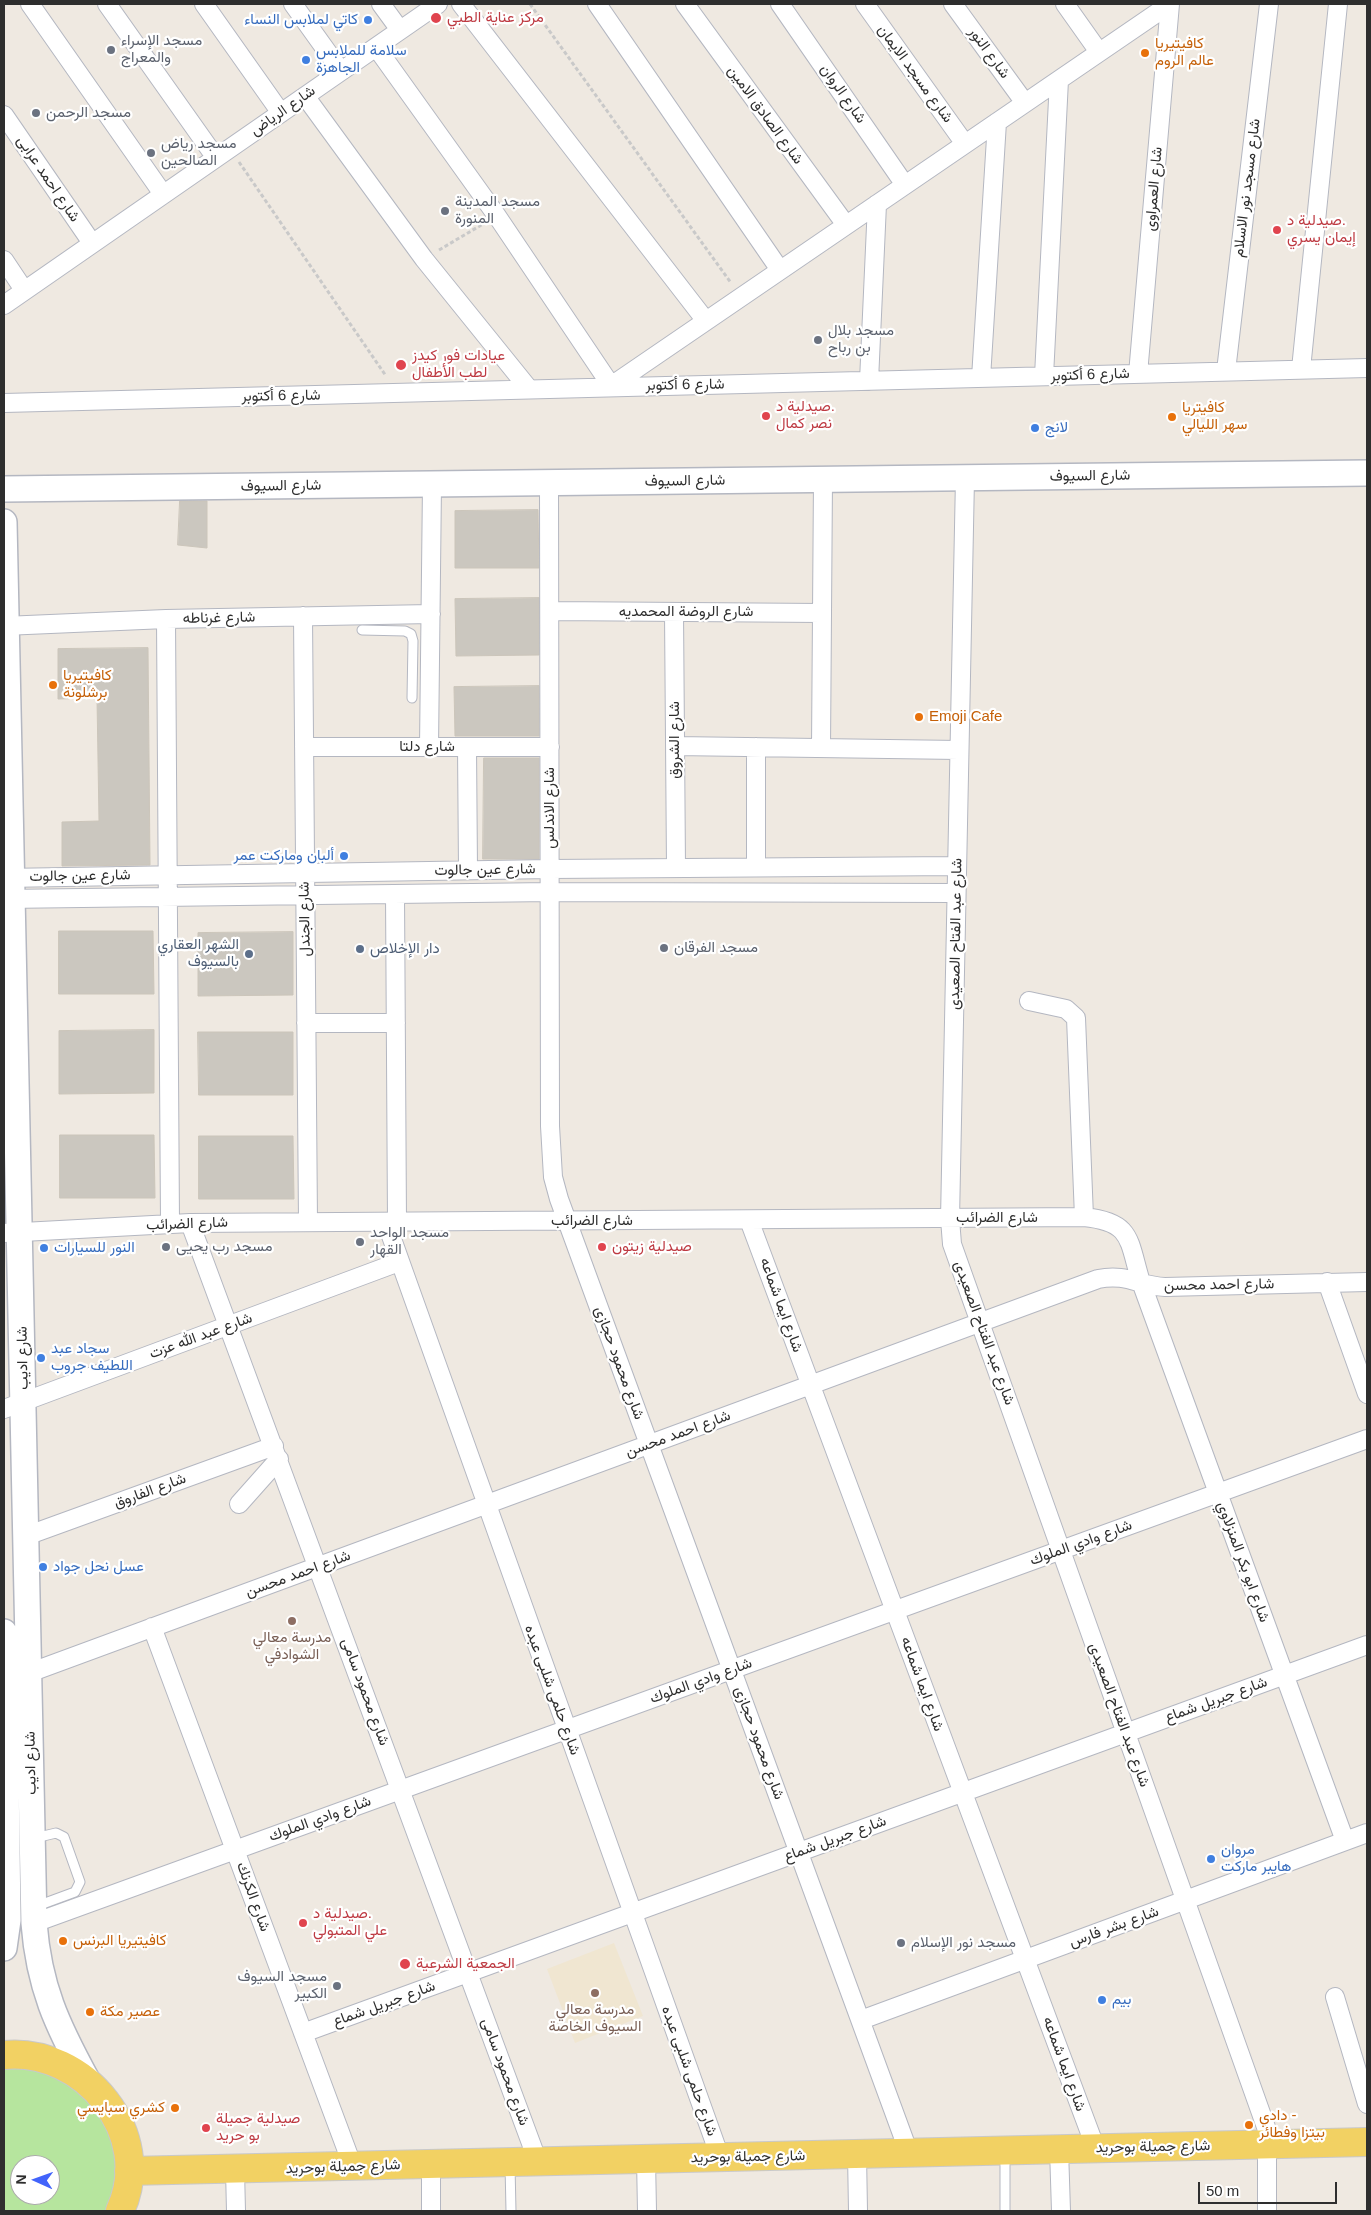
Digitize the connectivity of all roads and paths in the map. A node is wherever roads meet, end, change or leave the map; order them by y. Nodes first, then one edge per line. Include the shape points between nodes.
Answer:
1 (30, 4) edge
2 (108, 4) edge
3 (204, 4) edge
4 (293, 4) edge
5 (381, 4) edge
6 (438, 4) edge
7 (461, 4) edge
8 (530, 4) edge
9 (597, 4) edge
10 (685, 4) edge
11 (780, 4) edge
12 (865, 4) edge
13 (953, 4) edge
14 (1064, 4) edge
15 (1170, 4) edge
16 (1269, 4) edge
17 (1338, 4) edge
18 (400, 30) junction
19 (376, 47) junction
20 (1099, 52) junction
21 (341, 71) junction
22 (1059, 80) junction
23 (305, 96) junction
24 (1025, 103) junction
25 (281, 112) junction
26 (4, 115) edge
27 (997, 122) junction
28 (965, 144) junction
29 (223, 153) junction
30 (905, 185) junction
31 (163, 194) junction
32 (876, 204) junction
33 (497, 216) junction
34 (846, 225) junction
35 (92, 244) junction
36 (424, 259) junction
37 (4, 260) edge
38 (780, 270) junction
39 (24, 290) junction
40 (741, 297) junction
41 (4, 305) edge
42 (706, 321) junction
43 (1367, 368) edge
44 (1301, 370) junction
45 (1226, 371) junction
46 (1138, 374) junction
47 (1044, 376) junction
48 (981, 378) junction
49 (869, 381) junction
50 (612, 386) junction
51 (529, 389) junction
52 (397, 392) junction
53 (4, 403) edge
54 (1367, 472) edge
55 (965, 478) junction
56 (824, 479) junction
57 (549, 482) junction
58 (432, 484) junction
59 (4, 489) edge
60 (4, 522) edge
61 (550, 611) junction
62 (674, 612) junction
63 (822, 613) junction
64 (431, 614) junction
65 (303, 616) junction
66 (166, 619) junction
67 (5, 626) edge
68 (362, 630) dead end
69 (412, 684) junction
70 (430, 685) junction
71 (412, 698) dead end
72 (675, 746) junction
73 (304, 747) junction
74 (430, 747) junction
75 (467, 747) junction
76 (550, 747) junction
77 (756, 747) junction
78 (821, 748) junction
79 (959, 750) junction
80 (957, 866) junction
81 (756, 867) junction
82 (676, 868) junction
83 (550, 869) junction
84 (468, 870) junction
85 (305, 874) junction
86 (168, 875) junction
87 (8, 888) edge
88 (550, 892) junction
89 (956, 893) junction
90 (395, 894) junction
91 (305, 895) junction
92 (168, 897) junction
93 (1029, 1000) dead end
94 (306, 1023) junction
95 (396, 1023) junction
96 (1084, 1217) junction
97 (950, 1218) junction
98 (749, 1220) junction
99 (567, 1221) junction
100 (308, 1222) junction
101 (391, 1222) junction
102 (170, 1223) junction
103 (190, 1223) junction
104 (12, 1233) edge
105 (399, 1262) junction
106 (1141, 1282) junction
107 (1327, 1282) junction
108 (1367, 1282) edge
109 (980, 1322) junction
110 (230, 1325) junction
111 (811, 1385) junction
112 (1367, 1394) edge
113 (14, 1406) edge
114 (1367, 1439) edge
115 (649, 1444) junction
116 (276, 1452) junction
117 (1218, 1494) junction
118 (239, 1504) dead end
119 (486, 1504) junction
120 (26, 1536) junction
121 (1061, 1550) junction
122 (318, 1566) junction
123 (895, 1611) junction
124 (152, 1628) junction
125 (4, 1632) edge
126 (1367, 1645) edge
127 (732, 1670) junction
128 (29, 1673) junction
129 (1284, 1675) junction
130 (4, 1681) edge
131 (567, 1730) junction
132 (1126, 1733) junction
133 (401, 1790) junction
134 (963, 1792) junction
135 (1367, 1833) edge
136 (32, 1839) junction
137 (1345, 1841) junction
138 (235, 1850) junction
139 (799, 1852) junction
140 (1186, 1900) junction
141 (632, 1913) junction
142 (34, 1915) junction
143 (4, 1948) edge
144 (1025, 1960) junction
145 (468, 1973) junction
146 (1335, 1997) dead end
147 (861, 2020) junction
148 (303, 2033) junction
149 (4, 2055) edge
150 (87, 2080) junction
151 (1367, 2104) edge
152 (1367, 2142) edge
153 (1269, 2144) junction
154 (1096, 2148) junction
155 (1059, 2149) junction
156 (1005, 2150) junction
157 (909, 2153) junction
158 (857, 2154) junction
159 (720, 2157) junction
160 (646, 2159) junction
161 (538, 2162) junction
162 (510, 2163) junction
163 (431, 2164) junction
164 (353, 2167) junction
165 (235, 2170) junction
166 (129, 2171) junction
167 (120, 2211) edge
168 (236, 2211) edge
169 (431, 2211) edge
170 (511, 2211) edge
171 (647, 2211) edge
172 (858, 2211) edge
173 (1005, 2211) edge
174 (1061, 2211) edge
175 (1267, 2211) edge

1 - 31 street
2 - 29 street
3 - 25 street
4 - 21 street
5 - 18 street
6 - 18 street, شارع الرياض
7 - 42 street
8 - 40 path
9 - 38 street
10 - 34 street, شارع الصادق الامين
11 - 30 street, شارع الروان
12 - 28 street, شارع مسجد الايمان
13 - 24 street, شارع النور
14 - 20 street
15 - 20 street
15 - 46 street, شارع العمراوى
16 - 45 street, شارع مسجد نور الاسلام
17 - 44 street
18 - 19 street, شارع الرياض
19 - 21 street, شارع الرياض
19 - 33 street
20 - 22 street
21 - 23 street, شارع الرياض
22 - 24 street
22 - 47 street
23 - 25 street, شارع الرياض
23 - 36 street
24 - 27 street
25 - 29 street, شارع الرياض
26 - 35 street, شارع احمد عرابى
27 - 28 street
27 - 48 street
28 - 30 street
29 - 31 street, شارع الرياض
29 - 52 path
30 - 32 street
31 - 35 street, شارع الرياض
32 - 34 street
32 - 49 street
33 - 36 path
33 - 50 street
34 - 38 street
35 - 39 street, شارع الرياض
36 - 51 street
37 - 39 street
38 - 40 street
39 - 41 street, شارع الرياض
40 - 42 street
42 - 50 street
43 - 44 street, شارع 6 أكتوبر
44 - 45 street, شارع 6 أكتوبر
45 - 46 street, شارع 6 أكتوبر
46 - 47 street, شارع 6 أكتوبر
47 - 48 street, شارع 6 أكتوبر
48 - 49 street, شارع 6 أكتوبر
49 - 50 street, شارع 6 أكتوبر
50 - 51 street, شارع 6 أكتوبر
51 - 52 street, شارع 6 أكتوبر
52 - 53 street, شارع 6 أكتوبر
54 - 55 main road, شارع السيوف
55 - 56 main road, شارع السيوف
55 - 79 street, شارع عبد الفتاح الصعيدى
56 - 57 main road, شارع السيوف
56 - 63 street
57 - 58 main road, شارع السيوف
57 - 61 street, شارع الاندلس
58 - 59 main road, شارع السيوف
58 - 64 street
60 - 67 main road, شارع اديب
61 - 62 street, شارع الروضة المحمديه
61 - 76 street, شارع الاندلس
62 - 63 street, شارع الروضة المحمديه
62 - 72 street, شارع الشروق
63 - 78 street
64 - 65 street, شارع غرناطه
64 - 70 street
65 - 66 street, شارع غرناطه
65 - 73 street, شارع الجندل
66 - 67 street, شارع غرناطه
66 - 86 street
67 - 87 main road, شارع اديب
68 - 69 lane via 411,634
69 - 70 lane
69 - 71 lane
70 - 74 street
72 - 77 street
72 - 82 street, شارع الشروق
73 - 74 street, شارع دلتا
73 - 85 street, شارع الجندل
74 - 75 street, شارع دلتا
75 - 76 street, شارع دلتا
75 - 84 street
76 - 83 street, شارع الاندلس
77 - 78 street
77 - 81 street
78 - 79 street
79 - 80 street, شارع عبد الفتاح الصعيدى
80 - 81 street, شارع عين جالوت
80 - 89 street, شارع عبد الفتاح الصعيدى
81 - 82 street, شارع عين جالوت
82 - 83 street, شارع عين جالوت
83 - 84 street, شارع عين جالوت
83 - 88 street, شارع الاندلس
84 - 85 street, شارع عين جالوت
85 - 86 street, شارع عين جالوت
85 - 91 street, شارع الجندل
86 - 87 street, شارع عين جالوت
86 - 92 street
87 - 92 street, شارع عين جالوت
87 - 104 main road, شارع اديب
88 - 89 street, شارع عين جالوت
88 - 90 street, شارع عين جالوت
88 - 99 street, شارع الاندلس via 551,1156 553,1177
89 - 97 street, شارع عبد الفتاح الصعيدى
90 - 91 street, شارع عين جالوت
90 - 95 street, شارع حلمى شلبى عبده
91 - 92 street, شارع عين جالوت
91 - 94 street, شارع الجندل
92 - 102 street
93 - 96 street via 1066,1009 1076,1018
94 - 95 street
94 - 100 street, شارع الجندل
95 - 101 street, شارع حلمى شلبى عبده
96 - 97 street, شارع الضرائب
96 - 106 street, شارع الضرائب via 1116,1224 1124,1232
97 - 98 street, شارع الضرائب
97 - 109 street, شارع عبد الفتاح الصعيدى via 952,1244
98 - 99 street, شارع الضرائب
98 - 111 street, شارع ايما شماعه
99 - 101 street, شارع الضرائب
99 - 115 street, شارع محمود حجازى
100 - 101 street, شارع الضرائب
100 - 103 street, شارع الضرائب
101 - 105 street, شارع حلمى شلبى عبده
102 - 103 street, شارع الضرائب
102 - 104 street, شارع الضرائب
103 - 110 street, شارع محمود سامى
104 - 113 main road, شارع اديب
105 - 110 street, شارع عبد الله عزت
105 - 119 street, شارع حلمى شلبى عبده
106 - 107 street, شارع احمد محسن via 1165,1287
106 - 109 street, شارع احمد محسن via 1120,1276 1098,1279
106 - 117 street, شارع ابو بكر المنزلاوي
107 - 108 street, شارع احمد محسن
107 - 112 street
109 - 111 street, شارع احمد محسن
109 - 121 street, شارع عبد الفتاح الصعيدى
110 - 113 street, شارع عبد الله عزت
110 - 116 street, شارع محمود سامى
111 - 115 street, شارع احمد محسن
111 - 123 street, شارع ايما شماعه
113 - 120 main road, شارع اديب
114 - 117 street, شارع وادي الملوك
115 - 119 street, شارع احمد محسن
115 - 127 street, شارع محمود حجازى
116 - 118 street
116 - 120 street, شارع الفاروق
116 - 122 street, شارع محمود سامى
117 - 121 street, شارع وادي الملوك
117 - 129 street, شارع ابو بكر المنزلاوي
119 - 122 street, شارع احمد محسن
119 - 131 street, شارع حلمى شلبى عبده
120 - 128 main road, شارع اديب
121 - 123 street, شارع وادي الملوك
121 - 132 street, شارع عبد الفتاح الصعيدى
122 - 124 street, شارع احمد محسن
122 - 133 street, شارع محمود سامى
123 - 127 street, شارع وادي الملوك
123 - 134 street, شارع ايما شماعه
124 - 128 street, شارع احمد محسن
124 - 138 street, شارع الكرنك
125 - 130 main road, شارع اديب
126 - 129 street, شارع جبريل شماع
127 - 131 street, شارع وادي الملوك
127 - 139 street, شارع محمود حجازى
128 - 130 street, شارع احمد محسن
128 - 136 main road, شارع اديب
129 - 132 street, شارع جبريل شماع
129 - 137 street, شارع ابو بكر المنزلاوي
130 - 143 main road, شارع اديب via 8,1920
131 - 133 street, شارع وادي الملوك
131 - 141 street, شارع حلمى شلبى عبده
132 - 134 street, شارع جبريل شماع
132 - 140 street, شارع عبد الفتاح الصعيدى
133 - 138 street, شارع وادي الملوك
133 - 145 street, شارع محمود سامى
134 - 139 street, شارع جبريل شماع
134 - 144 street, شارع ايما شماعه
135 - 137 street, شارع بشر فارس
136 - 142 main road, شارع اديب
136 - 142 lane via 53,1833 62,1835 80,1882 75,1892
137 - 140 street, شارع بشر فارس
138 - 142 street, شارع وادي الملوك
138 - 148 street, شارع الكرنك
139 - 141 street, شارع جبريل شماع
139 - 147 street, شارع محمود حجازى
140 - 144 street, شارع بشر فارس
140 - 153 street, شارع عبد الفتاح الصعيدى
141 - 145 street, شارع جبريل شماع
141 - 159 street, شارع حلمى شلبى عبده
142 - 150 main road, شارع اديب via 38,1958 50,2008
144 - 147 street, شارع بشر فارس
144 - 154 street, شارع ايما شماعه
145 - 148 street, شارع جبريل شماع
145 - 161 street, شارع محمود سامى
146 - 151 street
147 - 157 street, شارع محمود حجازى
148 - 164 street, شارع الكرنك
149 - 150 main road via 20,2053 55,2061
150 - 166 main road via 105,2098 118,2120 126,2145
152 - 153 main road, شارع جميلة بوحريد
153 - 154 main road, شارع جميلة بوحريد
153 - 175 street, شارع عبد الفتاح الصعيدى
154 - 155 main road, شارع جميلة بوحريد
155 - 156 main road, شارع جميلة بوحريد
155 - 174 street
156 - 157 main road, شارع جميلة بوحريد
156 - 173 lane
157 - 158 main road, شارع جميلة بوحريد
158 - 159 main road, شارع جميلة بوحريد
158 - 172 street
159 - 160 main road, شارع جميلة بوحريد
160 - 161 main road, شارع جميلة بوحريد
160 - 171 street
161 - 162 main road, شارع جميلة بوحريد
162 - 163 main road, شارع جميلة بوحريد
162 - 170 lane
163 - 164 main road, شارع جميلة بوحريد
163 - 169 street
164 - 165 main road, شارع جميلة بوحريد
165 - 166 main road, شارع جميلة بوحريد
165 - 168 street
166 - 167 main road

